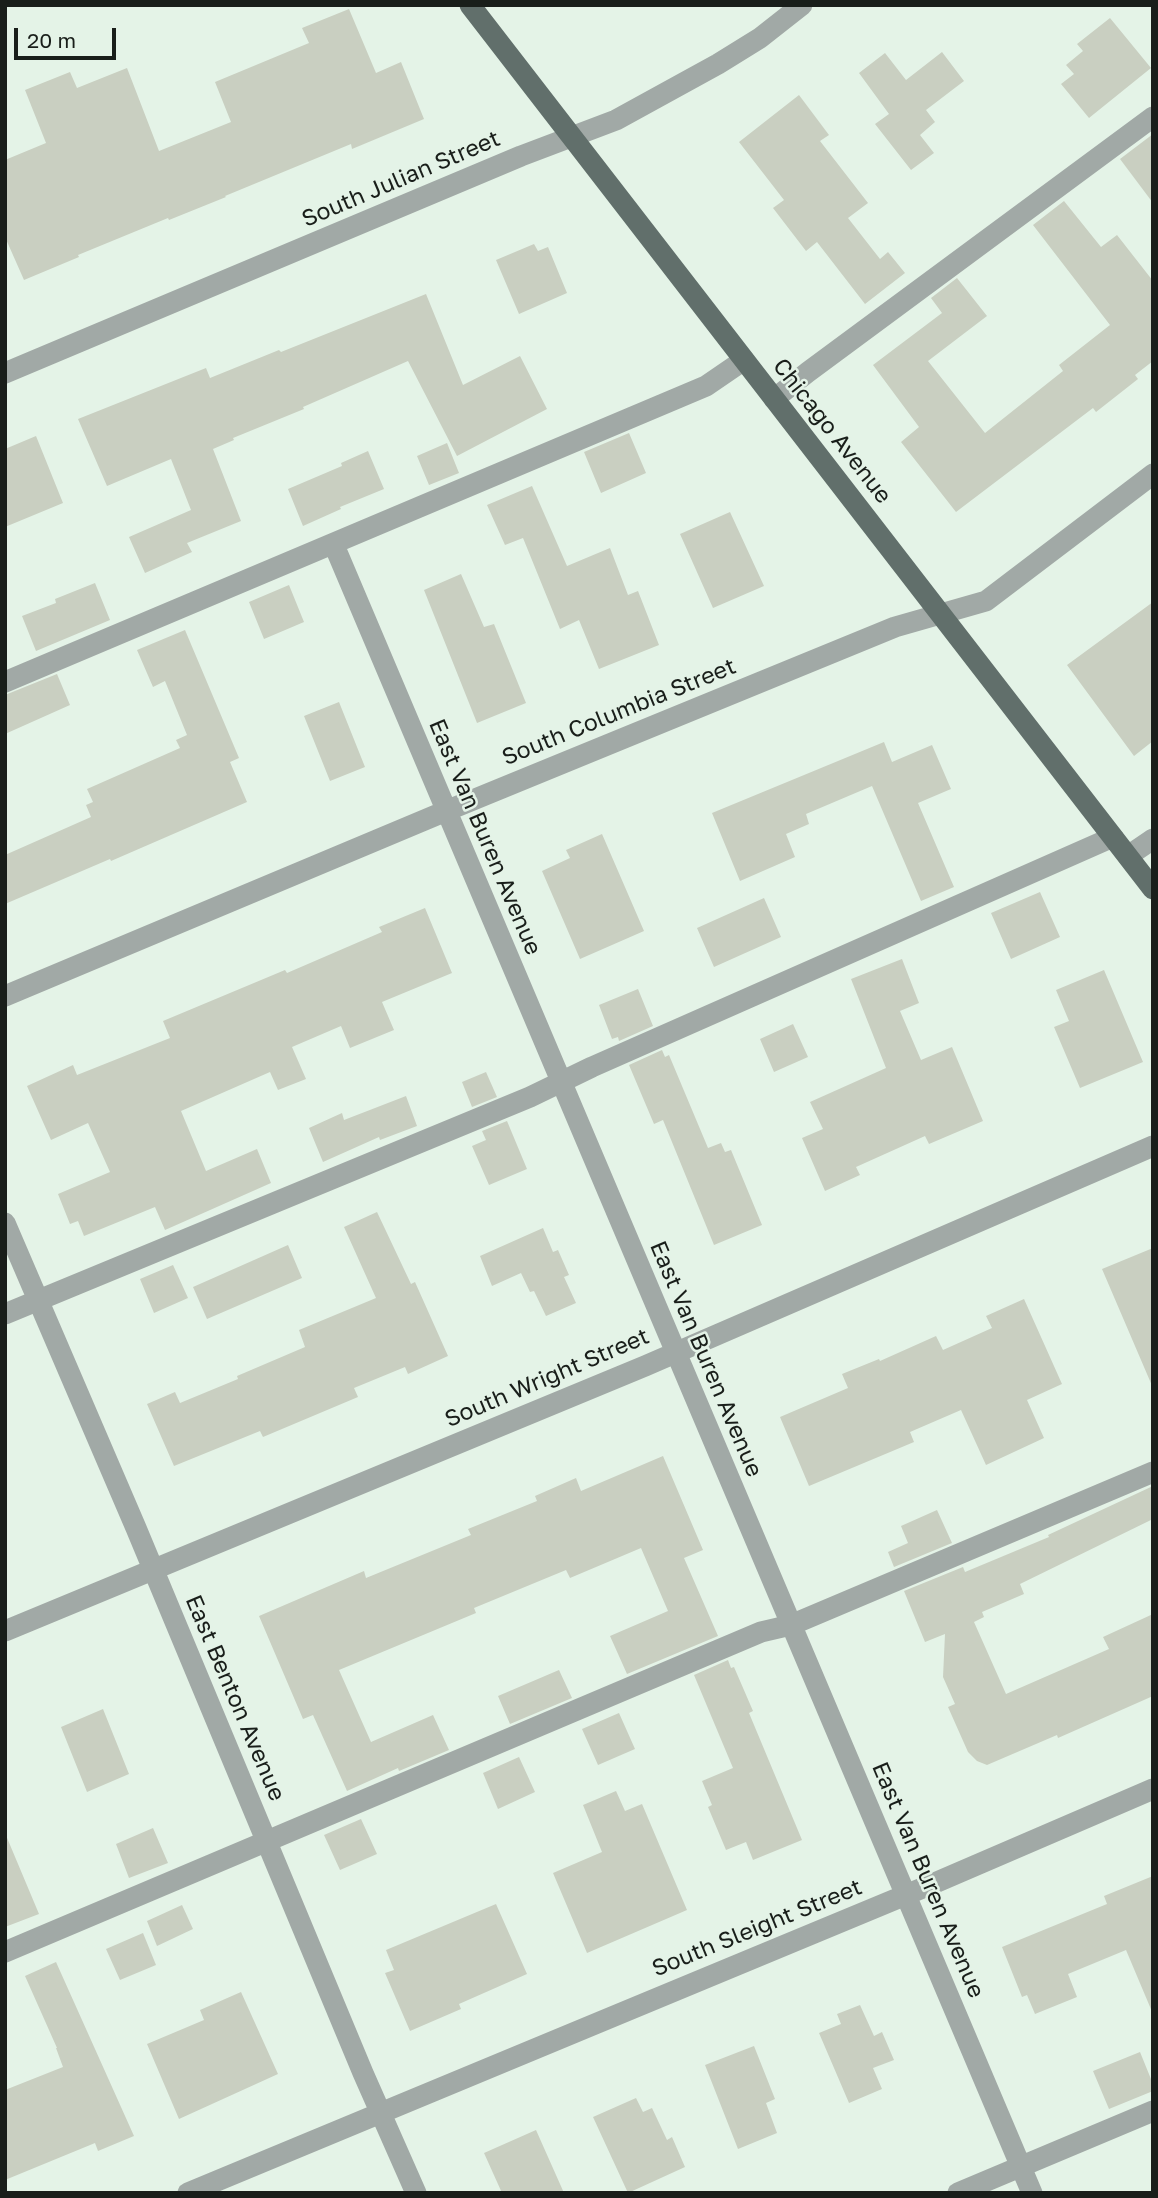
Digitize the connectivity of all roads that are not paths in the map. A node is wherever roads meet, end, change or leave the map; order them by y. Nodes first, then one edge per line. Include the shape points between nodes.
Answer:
1 (470, 5) edge
2 (802, 5) edge
3 (1153, 117) edge
4 (572, 137) junction
5 (744, 360) junction
6 (5, 373) edge
7 (774, 399) junction
8 (1153, 474) edge
9 (334, 545) junction
10 (940, 614) junction
11 (5, 682) edge
12 (446, 811) junction
13 (1113, 837) junction
14 (1153, 839) edge
15 (1128, 856) junction
16 (1153, 889) edge
17 (5, 996) edge
18 (561, 1083) junction
19 (1153, 1146) edge
20 (5, 1223) edge
21 (38, 1300) junction
22 (5, 1314) edge
23 (675, 1353) junction
24 (1153, 1472) edge
25 (153, 1570) junction
26 (791, 1625) junction
27 (5, 1632) edge
28 (1153, 1789) edge
29 (267, 1840) junction
30 (906, 1895) junction
31 (5, 1952) edge
32 (1153, 2111) edge
33 (381, 2113) junction
34 (1020, 2165) junction
35 (188, 2193) edge
36 (416, 2193) edge
37 (958, 2193) edge
38 (1032, 2193) edge

1 - 4 main road, Chicago Avenue
2 - 4 street, South Julian Street via 718,64 635,111
3 - 7 street
4 - 5 main road, Chicago Avenue
4 - 6 street, South Julian Street
5 - 7 main road, Chicago Avenue
5 - 9 street via 706,386
7 - 10 main road, Chicago Avenue
8 - 10 street, South Columbia Street via 986,601
9 - 11 street
9 - 12 street, East Van Buren Avenue
10 - 12 street, South Columbia Street via 895,627
10 - 13 main road, Chicago Avenue
12 - 17 street, South Columbia Street
12 - 18 street, East Van Buren Avenue
13 - 15 main road, Chicago Avenue
13 - 18 street
14 - 15 street
15 - 16 main road, Chicago Avenue
18 - 21 street
18 - 23 street, East Van Buren Avenue
19 - 23 street, South Wright Street
20 - 21 street, East Benton Avenue
21 - 22 street
21 - 25 street, East Benton Avenue
23 - 25 street, South Wright Street
23 - 26 street, East Van Buren Avenue
24 - 26 street
25 - 27 street, South Wright Street
25 - 29 street, East Benton Avenue
26 - 29 street via 761,1633
26 - 30 street, East Van Buren Avenue
28 - 30 street, South Sleight Street
29 - 31 street
29 - 33 street, East Benton Avenue
30 - 33 street, South Sleight Street
30 - 34 street, East Van Buren Avenue
32 - 34 street
33 - 35 street, South Sleight Street
33 - 36 street, East Benton Avenue
34 - 37 street
34 - 38 street, East Van Buren Avenue

